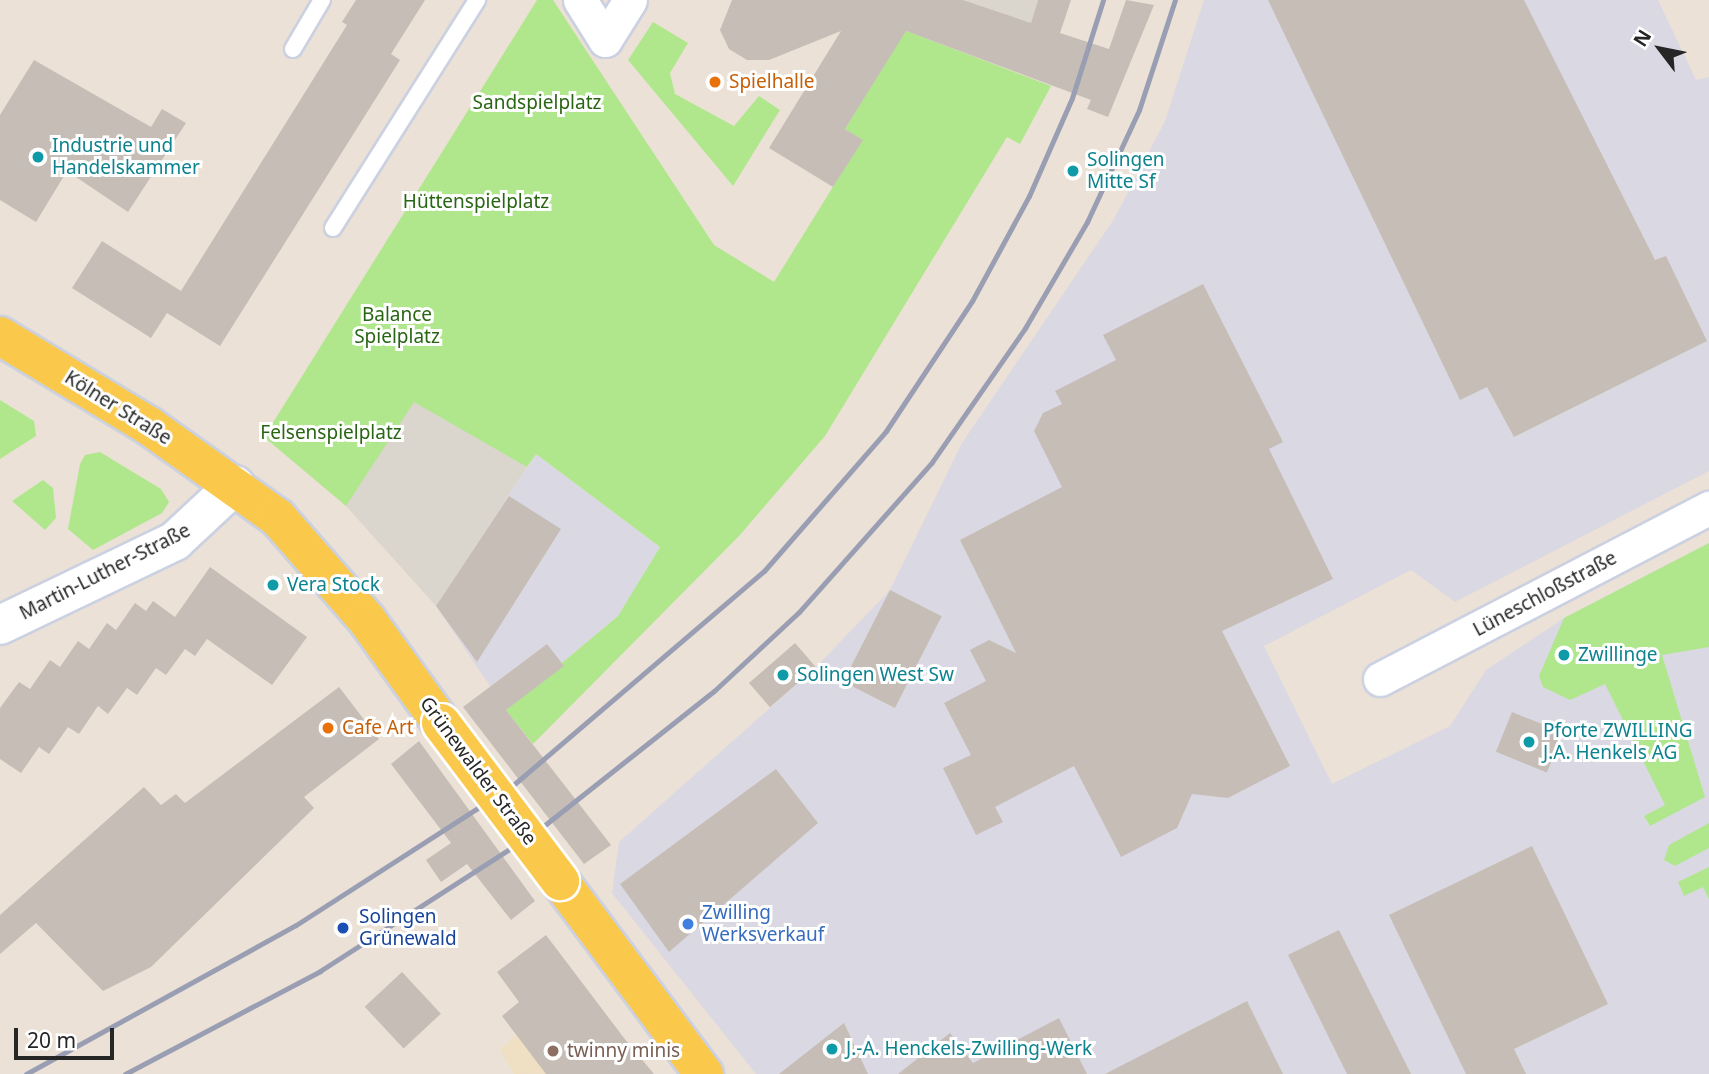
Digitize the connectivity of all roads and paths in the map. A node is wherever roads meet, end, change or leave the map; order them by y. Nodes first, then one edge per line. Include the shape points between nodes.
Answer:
1 (322, 0) edge
2 (477, 0) edge
3 (580, 0) edge
4 (630, 0) edge
5 (293, 48) dead end
6 (332, 228) dead end
7 (0, 336) edge
8 (234, 485) junction
9 (1709, 508) edge
10 (0, 625) edge
11 (1380, 679) dead end
12 (704, 1074) edge

1 - 5 lane
2 - 6 lane
3 - 4 street via 605,40
7 - 8 main road, Kölner Straße
8 - 10 street, Martin-Luther-Straße via 175,541
8 - 12 main road, Grünewalder Straße, bridge via 295,535
9 - 11 street, Lüneschloßstraße

